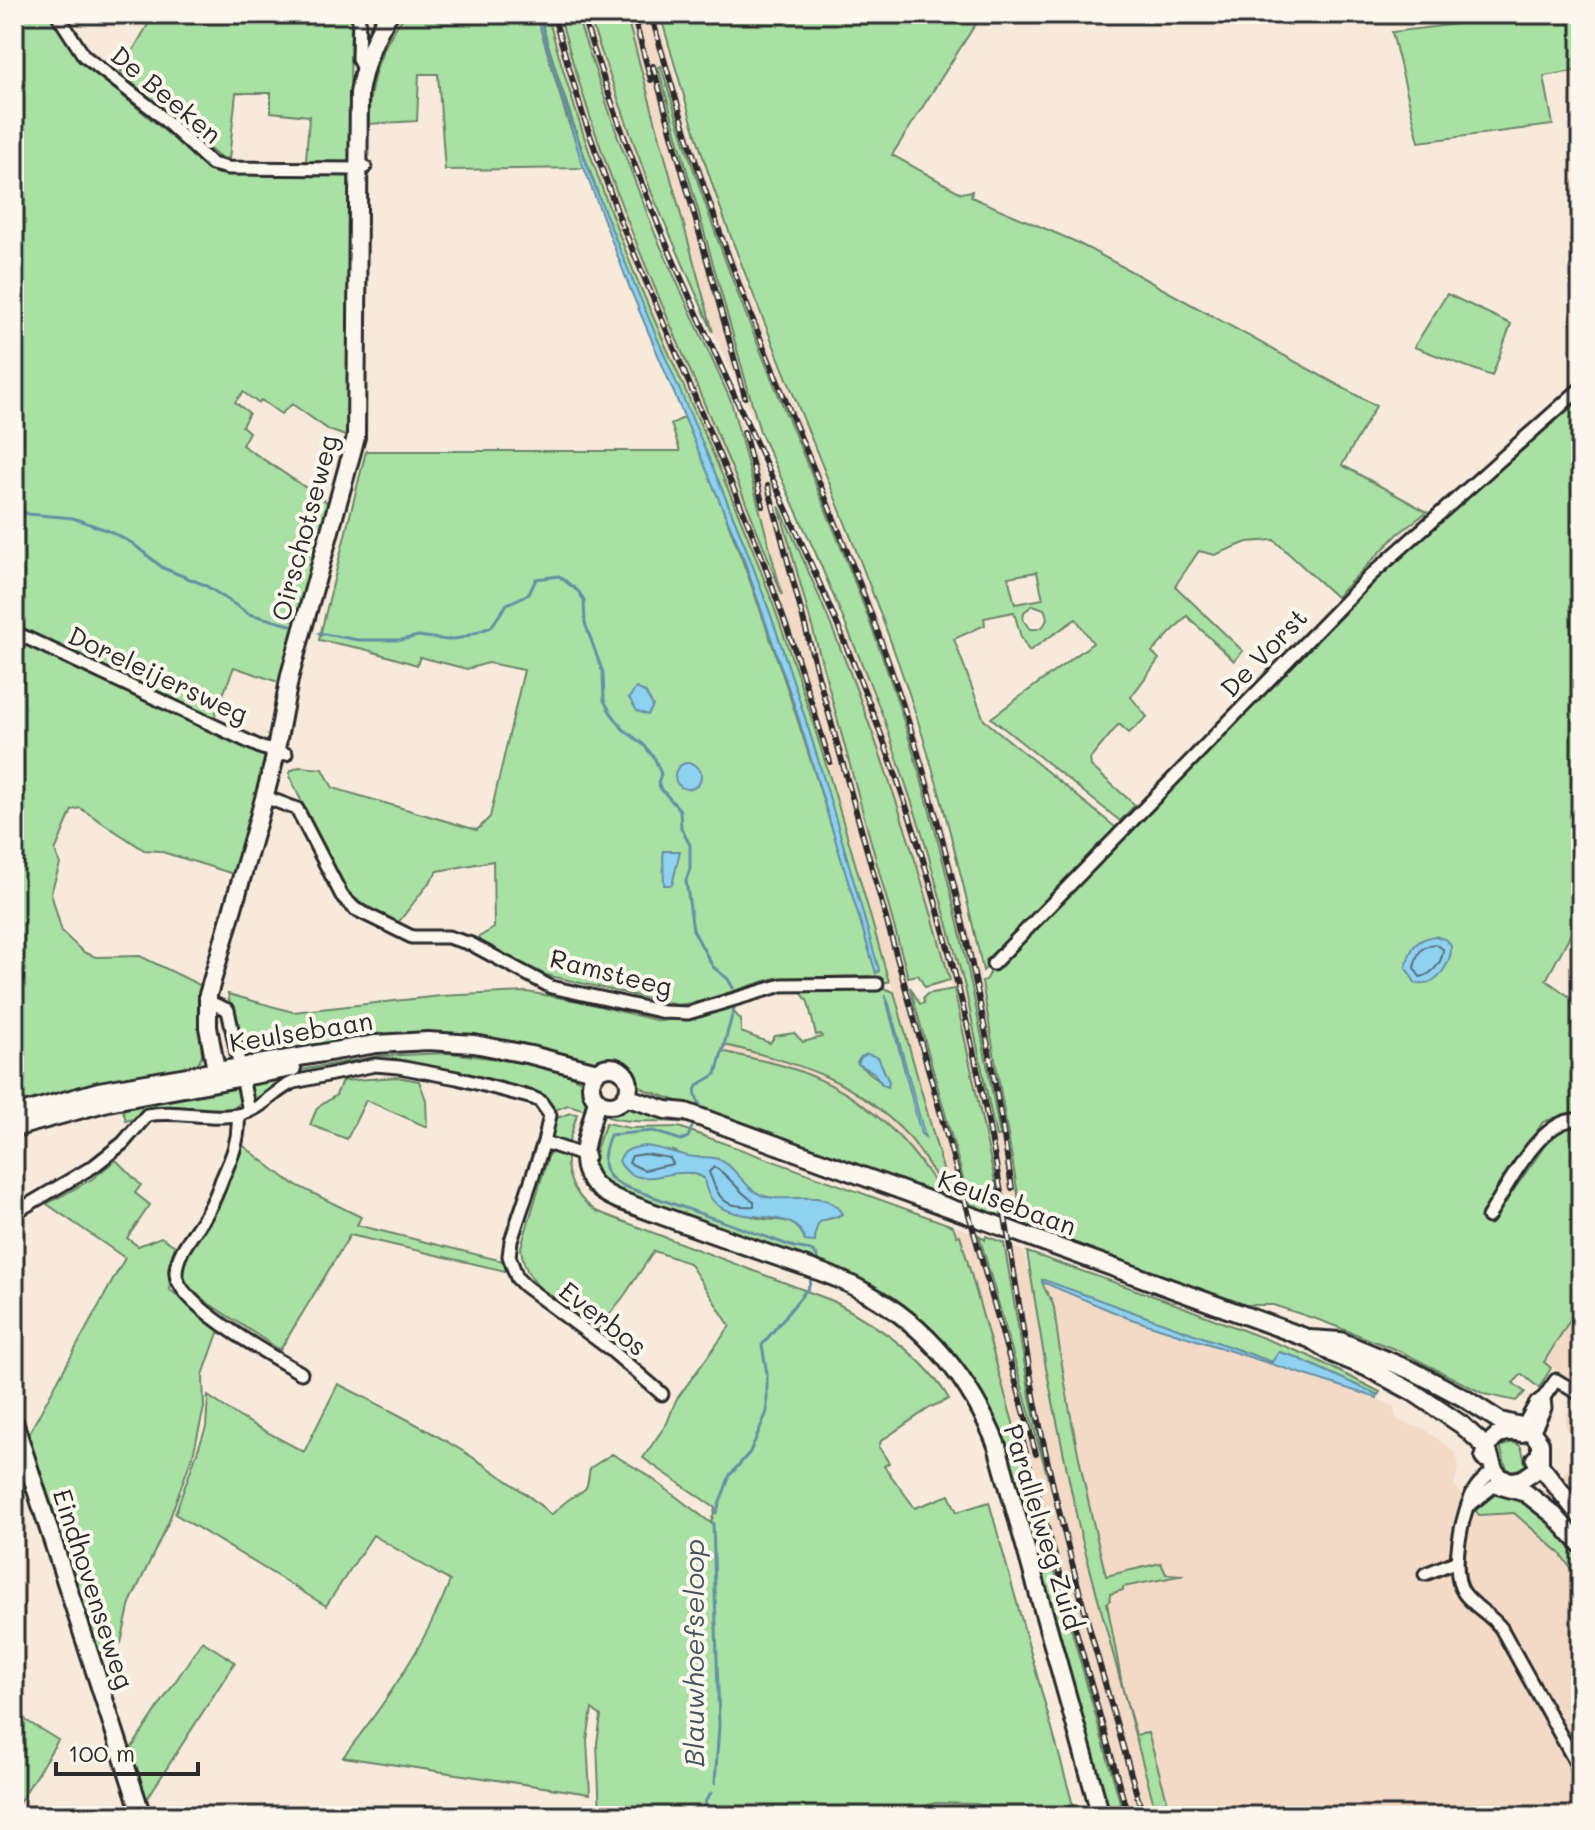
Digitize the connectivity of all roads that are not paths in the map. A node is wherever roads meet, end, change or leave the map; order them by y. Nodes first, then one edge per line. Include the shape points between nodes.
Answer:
1 (57, 14) edge
2 (359, 14) edge
3 (387, 15) edge
4 (363, 69) junction
5 (362, 168) junction
6 (1581, 388) edge
7 (14, 632) edge
8 (280, 754) junction
9 (265, 797) junction
10 (993, 964) dead end
11 (877, 984) dead end
12 (207, 1001) junction
13 (240, 1071) junction
14 (217, 1076) junction
15 (599, 1090) junction
16 (627, 1092) junction
17 (243, 1113) junction
18 (14, 1115) edge
19 (1581, 1120) edge
20 (14, 1128) edge
21 (544, 1142) junction
22 (586, 1156) junction
23 (14, 1213) edge
24 (1488, 1217) dead end
25 (1310, 1339) junction
26 (301, 1373) dead end
27 (662, 1394) dead end
28 (1581, 1395) edge
29 (14, 1422) edge
30 (1517, 1429) junction
31 (1486, 1452) junction
32 (1540, 1461) junction
33 (1495, 1479) junction
34 (1518, 1485) junction
35 (1581, 1517) edge
36 (1581, 1545) edge
37 (1457, 1561) junction
38 (1425, 1574) dead end
39 (1581, 1772) edge
40 (142, 1816) edge
41 (1101, 1816) edge

1 - 5 street, De Beeken via 84,56 212,164
2 - 4 street via 358,59
3 - 4 main road, Oirschotseweg
4 - 5 main road, Oirschotseweg
5 - 8 main road, Oirschotseweg via 356,437 290,675
6 - 10 street, De Vorst via 1370,576
7 - 8 street, Doreleijersweg
8 - 9 main road, Oirschotseweg
9 - 11 street, Ramsteeg via 297,809 342,896 355,909 412,937 448,937 471,944 551,987 688,1013 782,985
9 - 12 main road, Oirschotseweg
12 - 13 street via 228,1010
12 - 14 main road, Oirschotseweg
13 - 14 main road, Keulsebaan
13 - 15 main road, Keulsebaan via 438,1050 505,1057 562,1072
13 - 17 street
14 - 18 main road, Keulsebaan via 99,1091
14 - 20 main road, Keulsebaan
15 - 16 main road via 615,1104
15 - 16 main road via 605,1068 617,1068 626,1076
15 - 22 main road
16 - 25 main road, Keulsebaan via 669,1102
17 - 21 street via 294,1082 375,1065 399,1067 540,1101 550,1115
17 - 23 street via 147,1115 94,1166
17 - 26 street via 215,1197 179,1259 177,1280 223,1327
19 - 24 street via 1558,1123 1546,1132
21 - 22 street
21 - 27 street, Everbos via 511,1241 509,1256 517,1278
22 - 41 main road, Parallelweg Zuid via 601,1191 867,1292 903,1316 950,1363 994,1436
25 - 30 main road, Keulsebaan via 1340,1341 1415,1372
25 - 31 main road, Keulsebaan via 1413,1392
28 - 30 street via 1556,1380 1544,1397 1545,1408
29 - 40 main road, Eindhovenseweg
30 - 31 main road via 1492,1440
30 - 32 main road via 1540,1443
31 - 33 main road
32 - 34 main road
32 - 35 main road
33 - 34 main road
33 - 37 street via 1474,1490 1462,1519
34 - 36 main road via 1544,1501
37 - 38 street
37 - 39 street via 1464,1594 1501,1628

